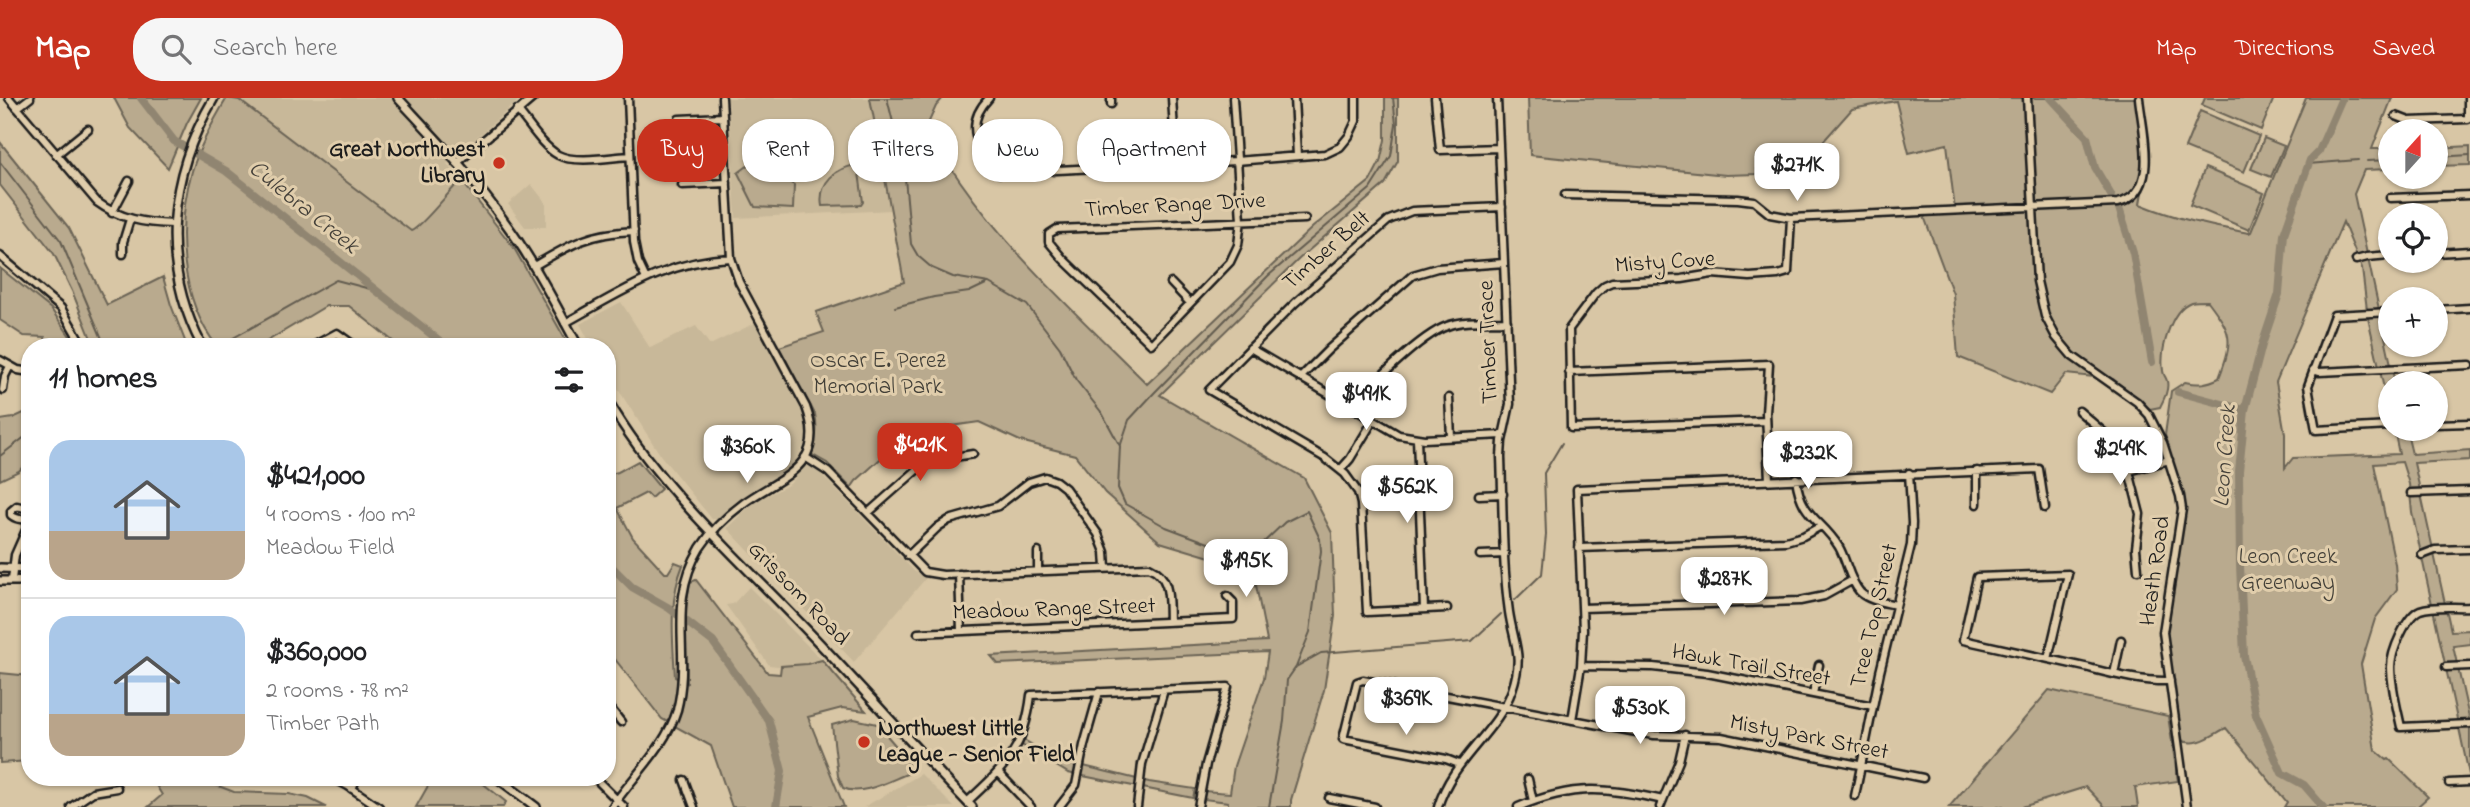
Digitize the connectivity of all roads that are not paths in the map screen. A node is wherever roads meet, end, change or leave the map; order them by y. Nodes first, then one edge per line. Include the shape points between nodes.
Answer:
1 (9, 98) edge
2 (30, 98) edge
3 (214, 98) edge
4 (398, 98) edge
5 (533, 98) edge
6 (628, 98) edge
7 (722, 98) edge
8 (989, 98) edge
9 (1172, 98) edge
10 (1233, 98) edge
11 (1294, 98) edge
12 (1356, 98) edge
13 (1435, 98) edge
14 (1497, 98) edge
15 (2026, 98) edge
16 (2139, 98) edge
17 (2468, 98) edge
18 (17, 108) junction
19 (517, 110) junction
20 (2396, 116) dead end
21 (723, 117) junction
22 (679, 119) dead end
23 (977, 119) edge
24 (1173, 119) edge
25 (88, 129) dead end
26 (1499, 148) junction
27 (56, 155) junction
28 (630, 156) junction
29 (1297, 156) junction
30 (1231, 162) edge
31 (1236, 162) junction
32 (457, 163) junction
33 (129, 181) dead end
34 (727, 183) junction
35 (682, 186) dead end
36 (1565, 195) dead end
37 (2470, 195) edge
38 (2390, 198) dead end
39 (1502, 207) junction
40 (2033, 207) junction
41 (113, 213) junction
42 (1791, 218) junction
43 (130, 219) junction
44 (1305, 219) dead end
45 (1241, 220) junction
46 (173, 225) junction
47 (634, 231) junction
48 (2470, 251) edge
49 (2448, 252) edge
50 (123, 254) dead end
51 (0, 256) edge
52 (2378, 256) edge
53 (731, 258) junction
54 (2356, 260) dead end
55 (1504, 263) junction
56 (534, 266) junction
57 (646, 279) junction
58 (1171, 282) dead end
59 (1190, 303) junction
60 (2470, 308) edge
61 (2448, 309) edge
62 (2378, 313) edge
63 (1507, 321) junction
64 (565, 323) junction
65 (78, 338) edge
66 (198, 338) edge
67 (327, 338) edge
68 (345, 338) edge
69 (573, 338) edge
70 (1250, 348) junction
71 (0, 360) edge
72 (2470, 365) edge
73 (10, 366) junction
74 (21, 369) edge
75 (2313, 370) junction
76 (1569, 372) junction
77 (1300, 378) junction
78 (3, 390) dead end
79 (1449, 398) dead end
80 (1351, 408) junction
81 (2080, 411) dead end
82 (616, 412) edge
83 (1373, 421) junction
84 (1766, 421) junction
85 (2470, 423) edge
86 (2448, 424) edge
87 (2378, 427) edge
88 (1503, 435) junction
89 (1451, 438) junction
90 (1417, 439) junction
91 (973, 454) dead end
92 (805, 457) junction
93 (2169, 460) junction
94 (1341, 469) junction
95 (1977, 471) junction
96 (2129, 471) junction
97 (1909, 473) junction
98 (1796, 478) junction
99 (1769, 480) junction
100 (2470, 491) edge
101 (1503, 494) junction
102 (2411, 494) dead end
103 (1479, 495) dead end
104 (1978, 504) dead end
105 (21, 507) edge
106 (2045, 509) dead end
107 (867, 513) junction
108 (21, 519) edge
109 (1821, 526) junction
110 (712, 533) junction
111 (21, 540) edge
112 (1579, 548) junction
113 (2470, 549) edge
114 (1038, 552) dead end
115 (1506, 554) junction
116 (1480, 555) dead end
117 (2423, 555) dead end
118 (908, 556) junction
119 (0, 568) edge
120 (13, 568) junction
121 (21, 568) edge
122 (1106, 568) junction
123 (2138, 570) dead end
124 (1038, 571) junction
125 (959, 574) junction
126 (12, 580) junction
127 (21, 580) edge
128 (1853, 580) junction
129 (0, 581) edge
130 (1227, 596) dead end
131 (1896, 605) junction
132 (2470, 607) edge
133 (1447, 608) dead end
134 (1582, 608) junction
135 (1424, 609) junction
136 (1169, 622) junction
137 (961, 631) junction
138 (918, 633) dead end
139 (2121, 640) dead end
140 (2048, 659) junction
141 (1819, 665) dead end
142 (1581, 666) junction
143 (2470, 666) edge
144 (2446, 667) dead end
145 (2114, 674) junction
146 (2170, 681) junction
147 (1164, 690) junction
148 (1099, 692) junction
149 (1813, 694) junction
150 (1873, 705) junction
151 (1504, 707) junction
152 (616, 716) edge
153 (1572, 720) junction
154 (621, 722) dead end
155 (2470, 724) edge
156 (1685, 735) junction
157 (1459, 764) junction
158 (1861, 766) junction
159 (998, 772) junction
160 (1923, 778) dead end
161 (1528, 779) dead end
162 (684, 780) dead end
163 (2470, 782) edge
164 (2449, 783) dead end
165 (347, 786) edge
166 (354, 786) edge
167 (508, 786) edge
168 (603, 786) edge
169 (117, 788) dead end
170 (352, 789) junction
171 (1855, 796) dead end
172 (1329, 798) dead end
173 (617, 800) junction
174 (1533, 801) junction
175 (1662, 803) edge
176 (970, 805) edge
177 (71, 807) edge
178 (379, 807) edge
179 (537, 807) edge
180 (612, 807) edge
181 (624, 807) edge
182 (694, 807) edge
183 (1031, 807) edge
184 (1059, 807) edge
185 (1137, 807) edge
186 (1198, 807) edge
187 (1375, 807) edge
188 (1438, 807) edge
189 (1518, 807) edge
190 (2188, 807) edge

1 - 18 street
2 - 18 street
3 - 46 main road via 183,163
4 - 32 main road
5 - 19 street
6 - 28 street
7 - 21 street
8 - 23 street
9 - 24 street
10 - 31 street
11 - 29 street
12 - 29 street via 1356,121 1340,147 1325,154
13 - 26 street via 1440,150
14 - 26 street, Timber Trace
15 - 40 street, Heath Road
16 - 40 street via 2146,168 2138,193 2118,203
17 - 20 street via 2468,119 2409,121
18 - 27 street
19 - 28 street via 562,157
19 - 32 street
21 - 22 street
21 - 34 street
25 - 27 street
26 - 39 street, Timber Trace
27 - 41 street via 87,192
28 - 47 street
29 - 31 street
30 - 31 street
31 - 45 street
32 - 56 main road
33 - 41 street
34 - 35 street
34 - 53 street
36 - 42 street via 1738,199 1754,201 1770,214
37 - 38 street
39 - 55 street, Timber Trace
39 - 70 street, Timber Belt via 1412,211 1384,223
40 - 42 street
40 - 93 street, Heath Road via 2039,293 2050,327 2081,364 2143,408
41 - 43 street
42 - 76 street, Misty Cove via 1787,272 1622,281 1600,288 1569,329
43 - 46 street
43 - 50 street
44 - 45 street, Timber Range Drive
45 - 59 street via 1233,257
45 - 59 street, Timber Range Drive via 1057,229 1049,234 1049,242 1063,259 1151,344
46 - 66 main road via 180,284
47 - 56 street via 583,239
47 - 57 street
48 - 49 street
51 - 65 street via 61,308
52 - 54 street
53 - 57 street via 683,264
53 - 92 street via 739,282 806,407 811,431
55 - 63 street, Timber Trace
55 - 77 street via 1437,268 1413,275
56 - 64 main road
57 - 64 street
58 - 59 street
60 - 61 street
62 - 75 street via 2334,315
63 - 80 street via 1456,323 1437,330
63 - 88 street, Timber Trace via 1510,404
64 - 69 main road
67 - 68 street via 337,332
70 - 77 street
70 - 94 street, Timber Belt via 1209,390
71 - 73 street
72 - 75 street
73 - 74 street
73 - 78 street
75 - 87 street via 2308,392 2316,430
76 - 84 street, Misty Cove via 1571,428
76 - 84 street via 1769,365
77 - 80 street
79 - 89 street
80 - 83 street
81 - 96 street via 2109,438
82 - 110 main road, Grissom Road via 649,461
83 - 90 street
83 - 94 street
84 - 99 street
85 - 86 street
88 - 89 street
88 - 101 street, Timber Trace
89 - 90 street
90 - 135 street
91 - 107 street via 919,468
92 - 107 street via 824,468
92 - 110 street via 787,478 747,501
93 - 96 street
93 - 146 street, Heath Road via 2182,509 2163,632
94 - 135 street via 1361,504 1367,611
95 - 97 street
95 - 104 street
95 - 106 street via 2039,469
96 - 123 street via 2140,514
97 - 98 street
97 - 131 street, Tree Top Street via 1911,545
98 - 99 street
98 - 109 street via 1803,505
99 - 112 street via 1577,489
100 - 102 street
101 - 103 street
101 - 115 street, Timber Trace
105 - 108 street via 11,511
107 - 118 street
109 - 112 street via 1786,541
109 - 128 street via 1837,544
110 - 173 street via 688,571 682,594 682,680 676,713 659,745
110 - 176 main road, Grissom Road
111 - 120 street
112 - 134 street
113 - 117 street
114 - 124 street
115 - 116 street
115 - 151 street, Timber Trace via 1509,612 1518,651 1517,670
118 - 122 street via 949,520 998,506 1029,482 1045,477 1065,488 1098,534
118 - 125 street via 931,574
119 - 120 main road
120 - 121 main road
120 - 126 street
122 - 124 street
122 - 136 street via 1149,567 1161,575 1168,590
124 - 125 street
125 - 137 street
126 - 127 main road
126 - 129 main road
128 - 131 street via 1863,594
128 - 134 street via 1824,596 1800,601
130 - 136 street, Meadow Range Street via 1233,602 1233,620
131 - 150 street, Tree Top Street
132 - 155 street via 2415,613 2401,635 2391,668 2401,727
133 - 135 street
134 - 142 street
136 - 137 street, Meadow Range Street
137 - 138 street, Meadow Range Street
139 - 145 street
140 - 140 street via 2068,574 1977,576 1963,640
140 - 145 street
141 - 149 street
142 - 149 street, Hawk Trail Street via 1693,671
142 - 153 street
143 - 144 street
145 - 146 street
146 - 190 street, Heath Road
147 - 148 street
147 - 185 street via 1142,764
147 - 186 street via 1228,687
148 - 159 street via 1031,695 1023,734
148 - 184 street via 1076,785
149 - 150 street, Hawk Trail Street
150 - 158 street, Tree Top Street
151 - 153 street, Misty Park Street
151 - 157 street, Timber Trace
151 - 157 street, Misty Park Street via 1357,682 1343,739
152 - 154 street
153 - 156 street, Misty Park Street via 1654,735
156 - 158 street, Misty Park Street via 1721,737
156 - 175 street
157 - 188 street, Timber Trace
158 - 160 street, Misty Park Street
158 - 171 street, Tree Top Street
159 - 176 street
159 - 183 street
161 - 174 street
162 - 182 street
163 - 164 street
165 - 170 street
166 - 170 street
167 - 179 main road
168 - 173 street
169 - 177 street via 93,792
170 - 178 street
172 - 187 street
173 - 180 street
173 - 181 street
174 - 175 street via 1595,788
174 - 189 street

